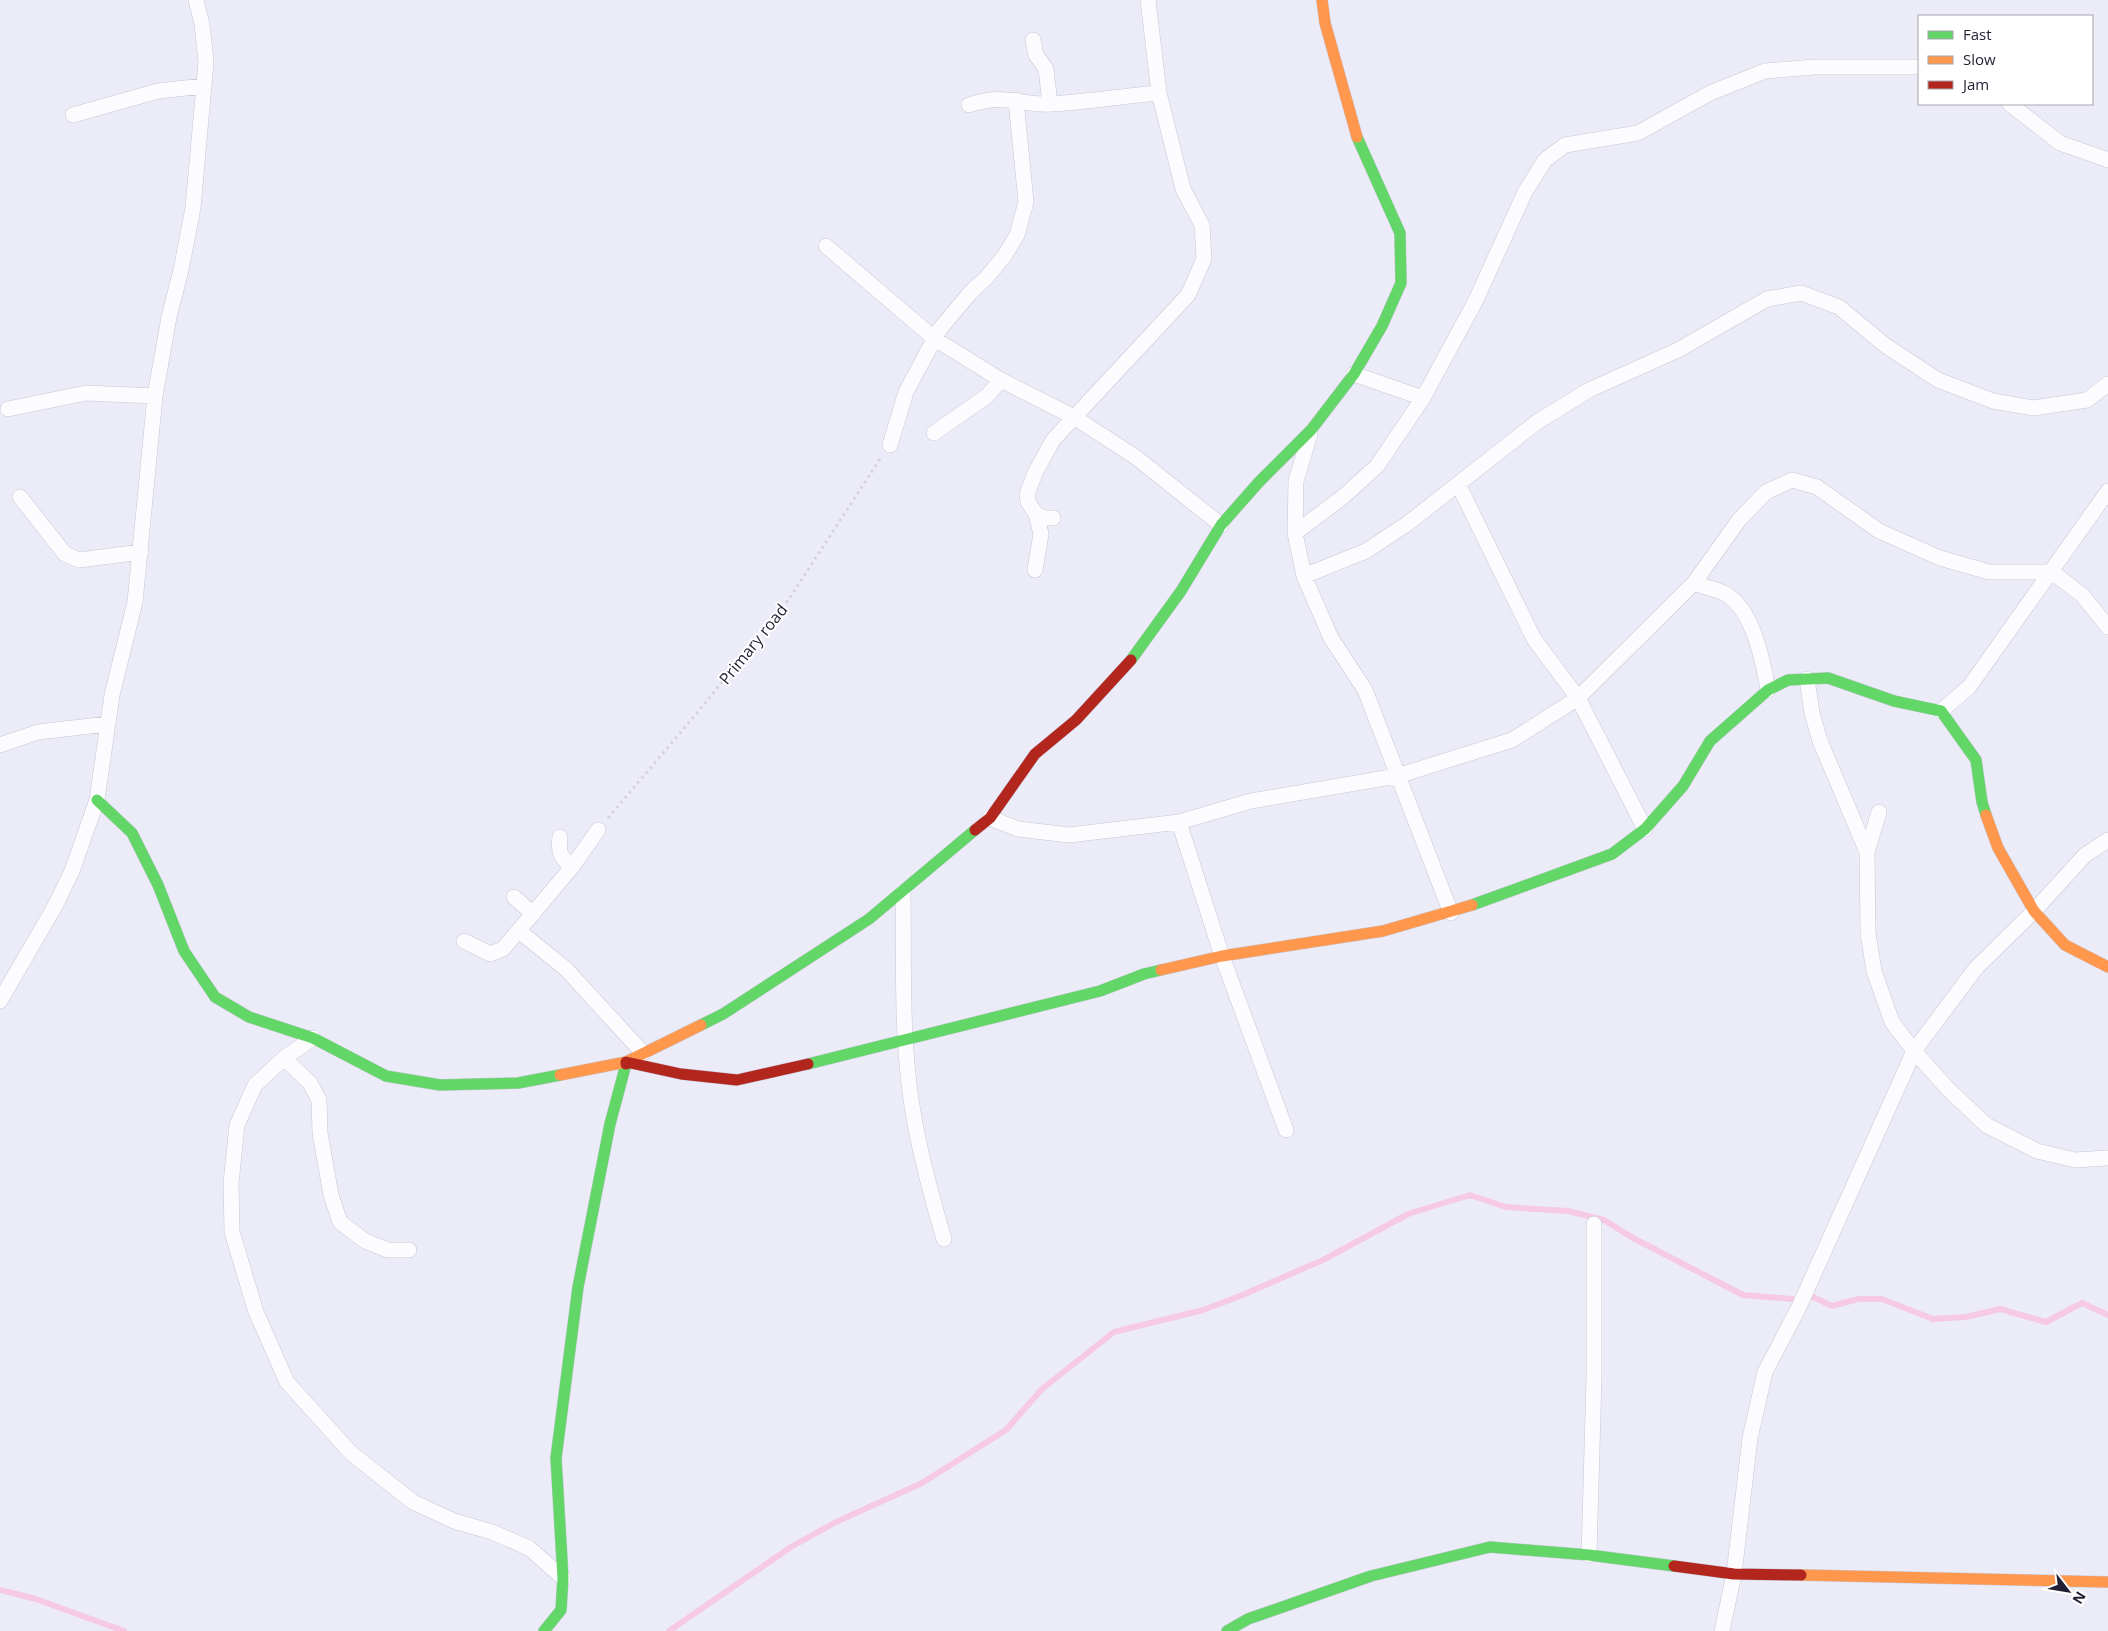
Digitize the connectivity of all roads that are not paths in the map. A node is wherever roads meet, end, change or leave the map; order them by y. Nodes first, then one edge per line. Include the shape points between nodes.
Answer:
1 (196, 0) edge
2 (1148, 0) edge
3 (1322, 0) edge
4 (1033, 40) dead end
5 (1918, 67) edge
6 (204, 86) junction
7 (1158, 93) junction
8 (1016, 100) junction
9 (1050, 104) junction
10 (969, 105) dead end
11 (2011, 105) edge
12 (73, 115) dead end
13 (2108, 160) edge
14 (826, 246) dead end
15 (935, 339) junction
16 (1354, 374) junction
17 (1001, 380) junction
18 (2108, 384) edge
19 (155, 396) junction
20 (1423, 398) junction
21 (8, 409) dead end
22 (1074, 417) junction
23 (1311, 430) junction
24 (934, 433) dead end
25 (890, 444) road end
26 (1458, 484) junction
27 (2108, 491) edge
28 (20, 496) dead end
29 (1036, 514) junction
30 (1053, 518) dead end
31 (1221, 524) junction
32 (1295, 533) junction
33 (141, 552) junction
34 (1035, 570) dead end
35 (2052, 572) junction
36 (1304, 576) junction
37 (1694, 584) junction
38 (2108, 627) edge
39 (1807, 679) junction
40 (1768, 690) junction
41 (1578, 698) junction
42 (1941, 711) junction
43 (108, 724) junction
44 (0, 745) edge
45 (1397, 776) junction
46 (98, 800) junction
47 (1879, 812) dead end
48 (990, 818) junction
49 (1179, 822) junction
50 (1645, 829) junction
51 (598, 830) road end
52 (560, 837) dead end
53 (2108, 840) edge
54 (1867, 852) junction
55 (572, 867) junction
56 (903, 892) junction
57 (514, 897) dead end
58 (2034, 911) junction
59 (1451, 913) junction
60 (533, 914) junction
61 (519, 931) junction
62 (464, 941) dead end
63 (1222, 956) junction
64 (2108, 967) edge
65 (0, 1001) edge
66 (314, 1038) junction
67 (906, 1041) junction
68 (1914, 1051) junction
69 (643, 1053) junction
70 (284, 1058) junction
71 (626, 1062) junction
72 (1286, 1130) dead end
73 (2108, 1158) edge
74 (1594, 1224) dead end
75 (944, 1239) dead end
76 (409, 1250) dead end
77 (1589, 1555) junction
78 (1734, 1574) junction
79 (563, 1578) junction
80 (2108, 1582) edge
81 (544, 1631) edge
82 (1227, 1631) edge
83 (1722, 1631) edge

1 - 6 street via 206,62
2 - 7 street
3 - 16 street via 1325,23 1359,145 1400,233 1401,283 1382,326
4 - 9 street via 1036,55 1046,69
5 - 20 street via 1814,67 1765,72 1710,93 1638,133 1565,145 1545,160 1525,192 1475,302
6 - 12 street via 158,91
6 - 19 street via 193,208
7 - 9 street
7 - 22 street via 1183,189 1202,225 1204,259 1188,295
8 - 9 street
8 - 10 street via 985,99
8 - 15 street via 1026,202 1017,235 1005,255 939,330
11 - 13 street via 2060,142
14 - 15 street
15 - 17 street
15 - 25 street via 906,392
16 - 20 street
16 - 23 street
17 - 22 street
17 - 24 street via 987,396
18 - 26 street via 2087,400 2034,408 1993,401 1938,380 1886,346 1839,307 1801,293 1767,299 1678,350 1589,390 1537,422
19 - 21 street via 86,393
19 - 33 street
20 - 32 street via 1377,466
22 - 29 street via 1053,440 1035,473 1027,494
22 - 31 street via 1137,458
23 - 31 street
23 - 32 street via 1296,481
26 - 36 street via 1366,551
26 - 41 street via 1534,639
27 - 35 street
28 - 33 street via 65,554 79,560
29 - 30 street
29 - 34 street via 1041,534
31 - 48 street via 1181,591 1122,672 1076,720 1035,754
32 - 36 street
33 - 43 street via 135,602 112,694
35 - 37 street via 1990,572 1940,558 1879,531 1817,487 1792,480 1766,492 1738,520
35 - 38 street via 2082,595
35 - 42 street via 1969,688
36 - 45 street via 1331,638 1365,690
37 - 40 street via 1725,594 1743,611 1762,656
37 - 41 street
39 - 40 street via 1788,680
39 - 42 street via 1828,678 1894,700
39 - 54 street via 1820,741
40 - 50 street via 1710,741 1683,786
41 - 45 street via 1512,740
41 - 50 street
42 - 58 street via 1976,760 1982,802 1998,848
43 - 44 street via 38,732
43 - 46 street
45 - 49 street via 1251,801
45 - 59 street
46 - 65 street via 72,871 55,906
46 - 66 street via 132,833 184,951 215,997 249,1017
47 - 54 street
48 - 49 street via 1018,829 1069,835
48 - 56 street
49 - 63 street
50 - 59 street via 1612,854
51 - 55 street
52 - 55 street via 558,849 561,858
53 - 58 street via 2085,855
54 - 68 street via 1868,933 1874,971 1892,1022
55 - 60 street
56 - 67 street
56 - 69 street via 869,919 723,1014
57 - 60 street
58 - 64 street via 2065,945
58 - 68 street via 1976,968
59 - 63 street via 1383,931
60 - 61 street
61 - 62 street via 503,949 490,954
61 - 69 street via 566,969
63 - 67 street via 1144,974 1100,991
63 - 72 street
66 - 70 street
66 - 71 street via 386,1076 440,1085 518,1083
67 - 71 street via 737,1080 681,1074
67 - 75 street via 912,1105 922,1160
68 - 73 street via 1986,1125 2037,1151 2075,1160
68 - 78 street via 1799,1307 1765,1372 1750,1438
69 - 71 street
70 - 76 street via 310,1083 320,1100 320,1134 331,1194 340,1222 365,1241 388,1250
70 - 79 street via 255,1086 238,1125 231,1183 232,1232 256,1312 287,1382 350,1453 413,1502 454,1521 492,1532 529,1548
71 - 79 street via 610,1124 578,1287 556,1458
74 - 77 street
77 - 78 street
77 - 82 street via 1490,1547 1371,1576 1248,1618
78 - 80 street
78 - 83 street
79 - 81 street via 561,1610

